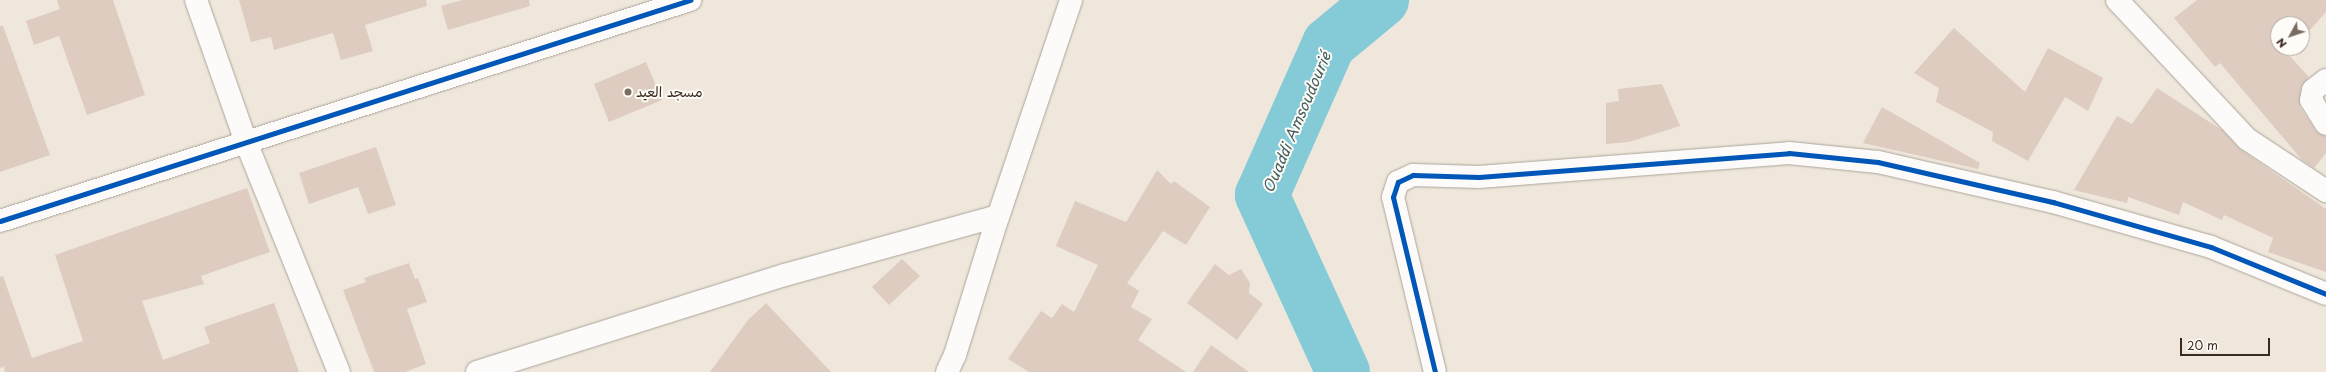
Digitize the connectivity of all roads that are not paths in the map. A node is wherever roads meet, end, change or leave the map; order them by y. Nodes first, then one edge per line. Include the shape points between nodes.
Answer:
1 (196, 0) edge
2 (690, 0) edge
3 (1071, 0) edge
4 (2117, 0) edge
5 (664, 4) edge
6 (2326, 80) edge
7 (2326, 124) edge
8 (246, 142) junction
9 (2326, 191) edge
10 (998, 216) junction
11 (0, 221) edge
12 (2326, 294) edge
13 (339, 372) edge
14 (477, 372) edge
15 (947, 372) edge
16 (1435, 372) edge

1 - 8 street
2 - 5 street
3 - 10 street
4 - 9 street via 2247,139
5 - 8 street
6 - 7 street via 2313,90 2311,100
8 - 11 street
8 - 13 street
10 - 14 street via 785,275
10 - 15 street via 955,356
12 - 16 street via 2211,247 2053,202 1878,162 1789,153 1479,177 1413,175 1398,182 1393,197

